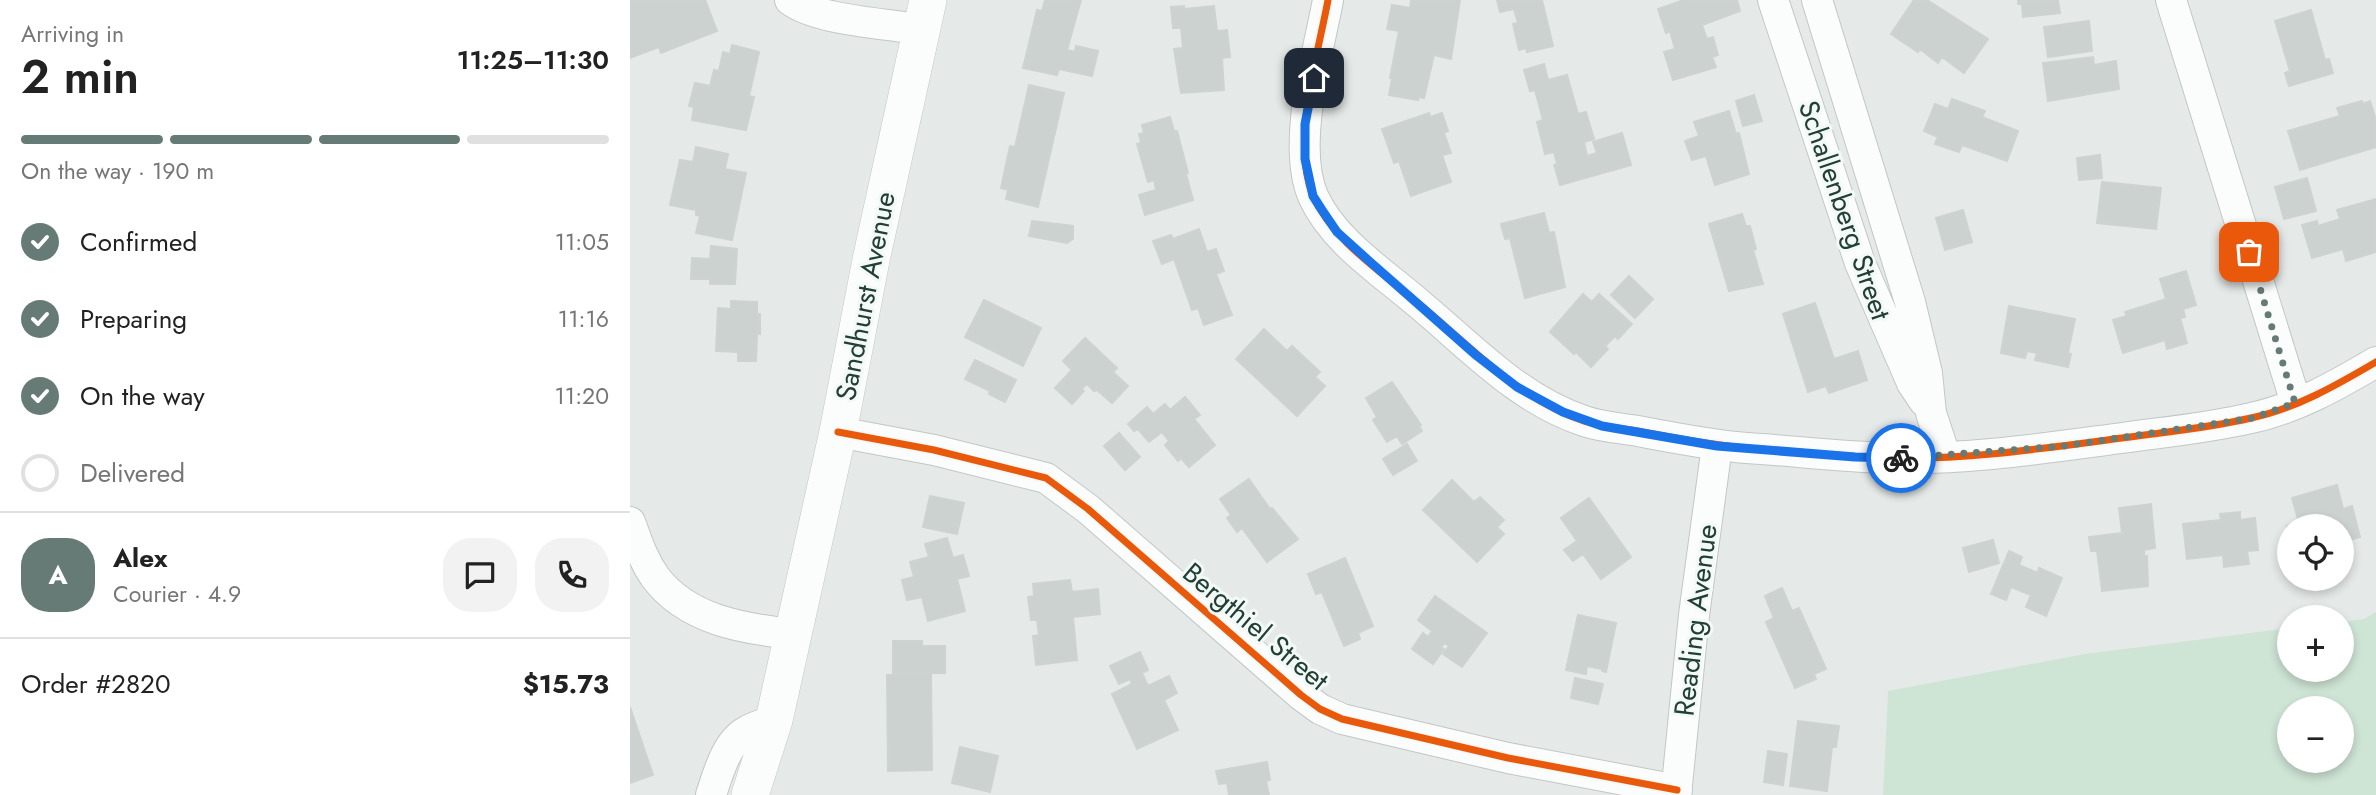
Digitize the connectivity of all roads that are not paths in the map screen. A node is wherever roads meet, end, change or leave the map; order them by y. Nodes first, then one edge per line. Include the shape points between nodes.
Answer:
1 (790, 0) edge
2 (1328, 0) edge
3 (1773, 0) edge
4 (1817, 0) edge
5 (2171, 0) edge
6 (925, 15) edge
7 (2376, 362) edge
8 (2295, 403) junction
9 (1931, 413) junction
10 (838, 432) junction
11 (1717, 446) junction
12 (1945, 456) junction
13 (630, 522) edge
14 (793, 634) junction
15 (774, 720) junction
16 (1677, 793) edge
17 (753, 794) edge
18 (711, 795) edge

1 - 6 street via 848,19
2 - 11 street via 1305,124 1305,159 1313,196 1337,232 1485,362 1547,405 1602,426
3 - 9 street, Schallenberg Street via 1860,263 1912,383
4 - 9 street, Schallenberg Street via 1910,302 1927,373
5 - 8 street
6 - 10 street, Sandhurst Avenue
7 - 8 street
8 - 12 street via 2253,418 2169,431
9 - 12 street, Schallenberg Street
10 - 14 street, Sandhurst Avenue
10 - 16 street, Bergthiel Street via 1046,478 1088,509 1301,695 1342,719
11 - 12 street via 1855,457
11 - 16 street, Reading Avenue
13 - 14 street via 656,579 695,610 751,629
14 - 15 street, Sandhurst Avenue
15 - 17 street, Sandhurst Avenue
15 - 18 street via 738,738

